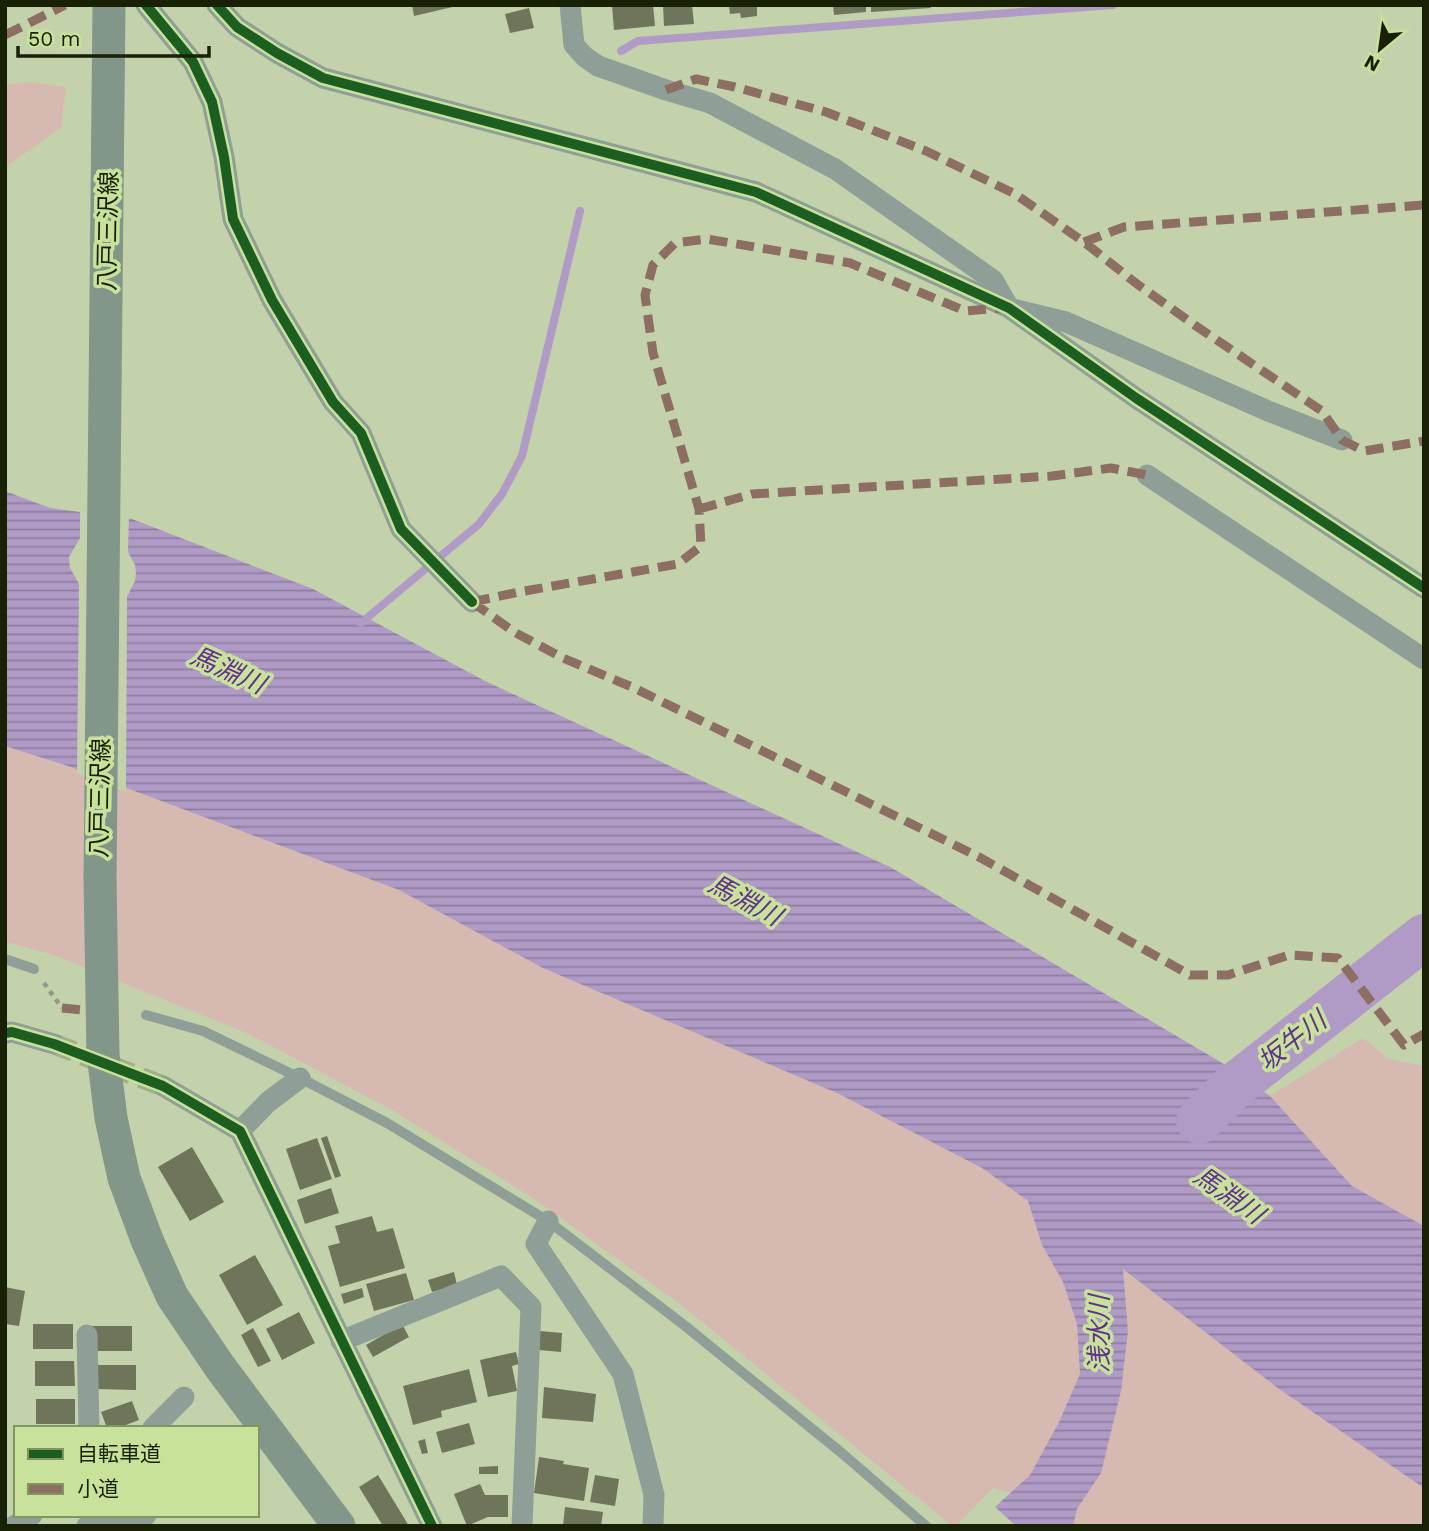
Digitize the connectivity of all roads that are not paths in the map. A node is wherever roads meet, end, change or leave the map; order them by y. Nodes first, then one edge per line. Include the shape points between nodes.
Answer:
1 (109, 5) edge
2 (146, 5) edge
3 (217, 5) edge
4 (569, 5) edge
5 (1009, 308) junction
6 (1342, 440) dead end
7 (1147, 475) dead end
8 (1424, 588) edge
9 (472, 602) dead end
10 (1424, 659) edge
11 (5, 959) edge
12 (34, 969) road end
13 (146, 1015) dead end
14 (5, 1033) edge
15 (54, 1044) tunnel mouth
16 (300, 1078) junction
17 (163, 1086) tunnel mouth
18 (240, 1131) junction
19 (548, 1221) junction
20 (87, 1335) dead end
21 (341, 1341) junction
22 (184, 1397) dead end
23 (89, 1426) edge
24 (155, 1426) edge
25 (255, 1426) edge
26 (259, 1433) edge
27 (135, 1517) edge
28 (87, 1526) edge
29 (339, 1526) edge
30 (432, 1526) edge
31 (522, 1526) edge
32 (653, 1526) edge
33 (926, 1526) edge

1 - 25 main road, 八戸三沢線 via 100,851 103,1054 124,1178 147,1240 172,1296
2 - 9 street via 193,62 212,102 233,219 272,300 333,402 361,433 401,529
3 - 5 street via 237,27 323,78 756,192
4 - 5 street via 574,45 598,66 710,103 835,169 993,280
5 - 6 street via 1066,322
5 - 8 street via 1136,398
7 - 10 street
11 - 12 lane
13 - 16 lane via 203,1031
14 - 15 street
16 - 18 street
16 - 19 lane via 387,1123
17 - 18 street
18 - 21 street
19 - 32 street via 536,1244 623,1374 654,1495
19 - 33 lane via 695,1333
20 - 23 street
21 - 30 street
21 - 31 street via 501,1276 531,1307
22 - 24 street
26 - 29 main road, 八戸三沢線
27 - 28 street

